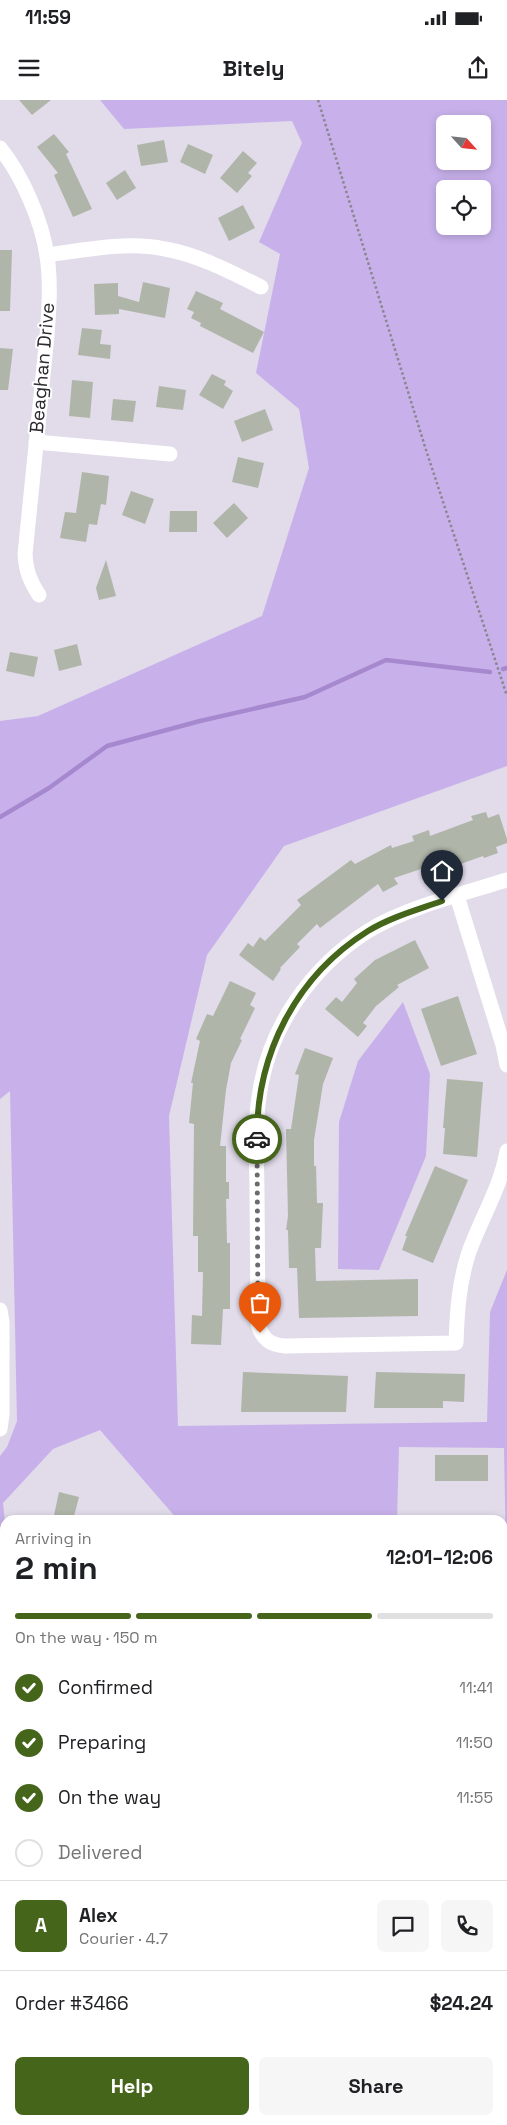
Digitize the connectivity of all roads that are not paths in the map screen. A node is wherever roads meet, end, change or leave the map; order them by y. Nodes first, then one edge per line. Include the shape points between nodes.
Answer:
1 (0, 148) edge
2 (47, 255) junction
3 (261, 287) dead end
4 (36, 442) junction
5 (170, 454) dead end
6 (39, 595) dead end
7 (507, 880) edge
8 (457, 896) junction
9 (507, 1065) edge
10 (507, 1151) edge
11 (0, 1310) edge
12 (0, 1429) edge

1 - 2 street, Beaghan Drive via 16,170 41,229
2 - 3 street via 113,246 165,248 220,267
2 - 4 street, Beaghan Drive via 49,301
4 - 5 street
4 - 6 street, Beaghan Drive via 25,554 30,582
7 - 8 street
8 - 9 street
8 - 10 street via 369,930 340,951 296,1000 278,1030 259,1096 256,1132 260,1333 267,1341 286,1346 456,1343 457,1302 462,1276 504,1168
11 - 12 street

